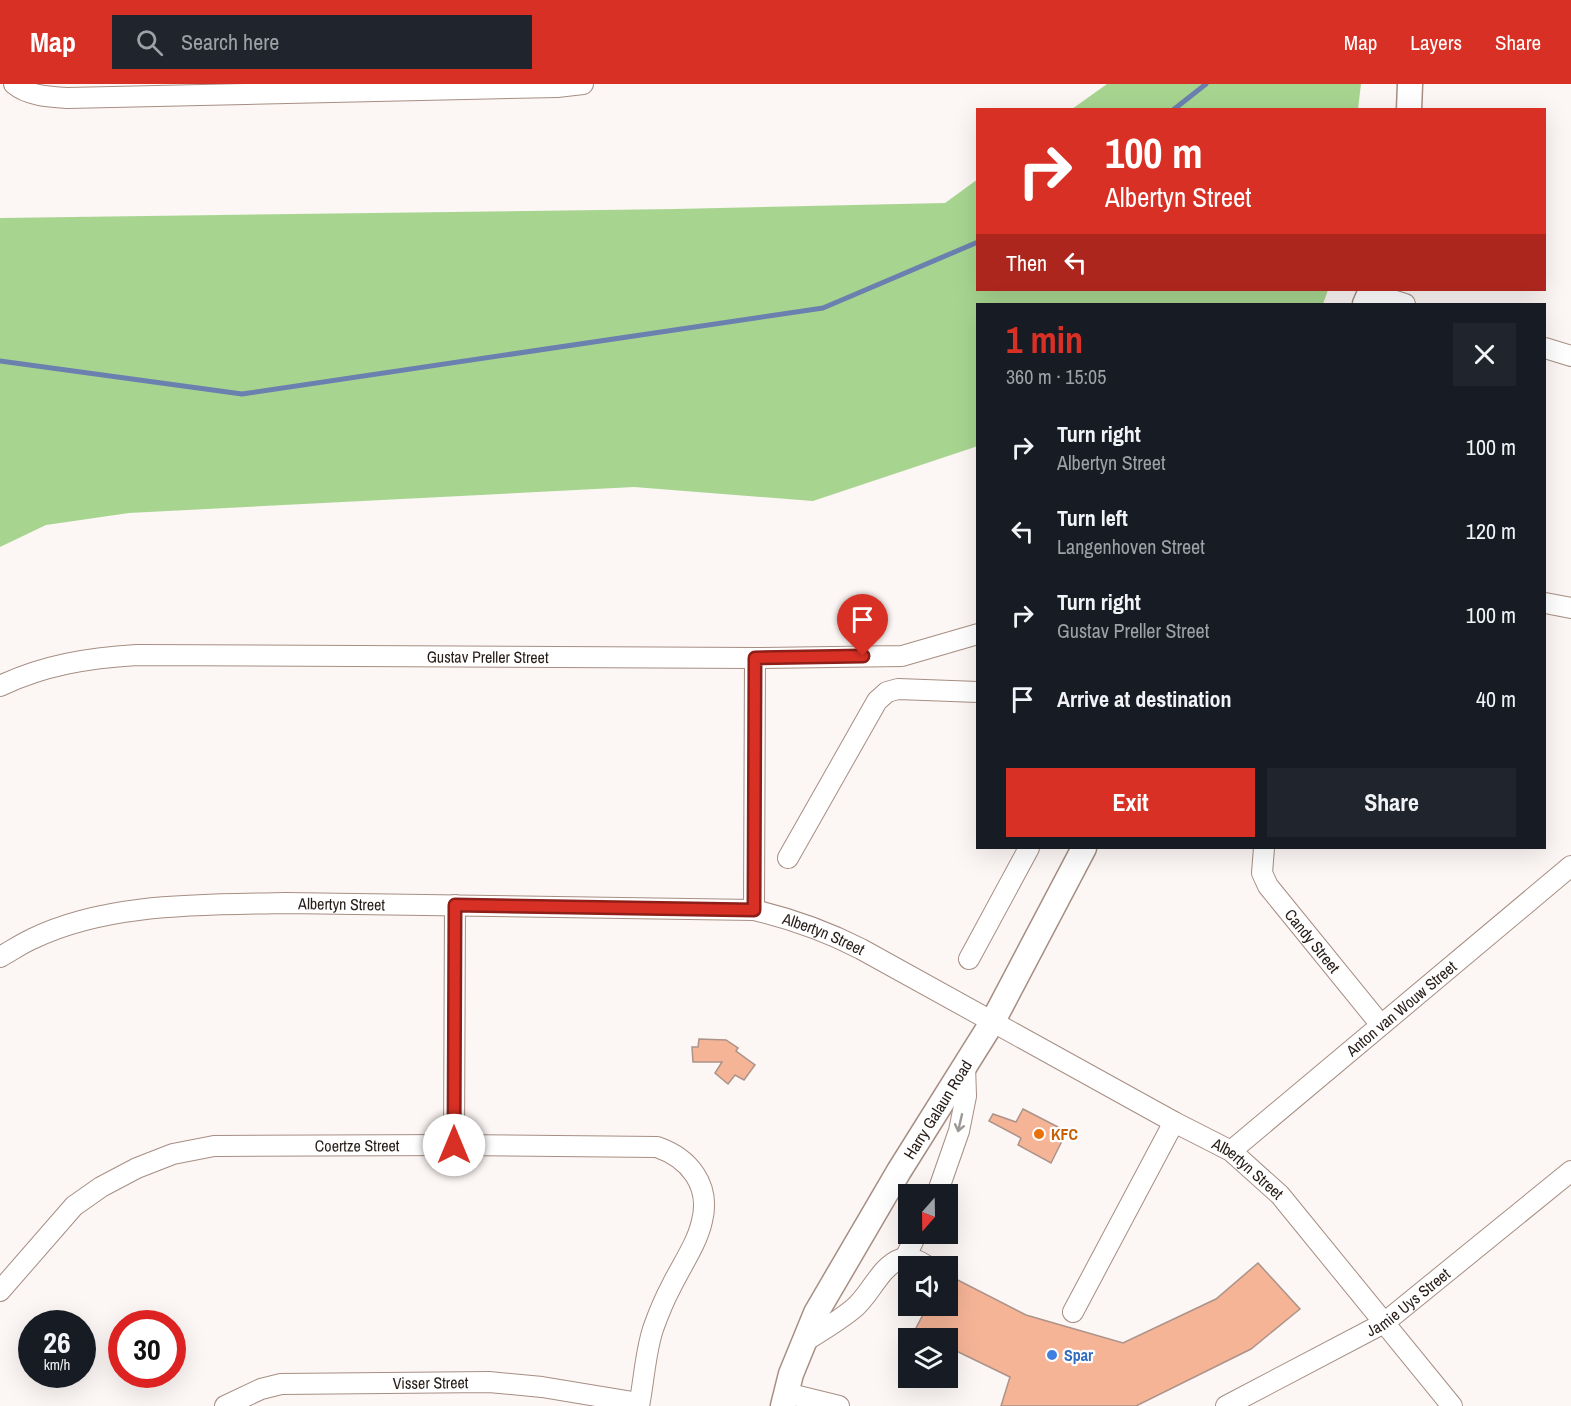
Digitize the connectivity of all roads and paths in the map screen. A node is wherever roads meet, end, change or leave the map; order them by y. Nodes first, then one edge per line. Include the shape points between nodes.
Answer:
1 (14, 84) edge
2 (583, 84) edge
3 (1410, 84) edge
4 (1409, 108) edge
5 (1368, 296) edge
6 (1400, 303) edge
7 (1546, 348) edge
8 (1571, 356) edge
9 (1546, 603) edge
10 (1571, 608) edge
11 (976, 635) edge
12 (755, 658) junction
13 (0, 686) edge
14 (976, 692) edge
15 (1028, 849) edge
16 (1083, 849) edge
17 (1264, 849) edge
18 (788, 858) dead end
19 (1571, 866) edge
20 (455, 905) junction
21 (754, 910) junction
22 (0, 957) edge
23 (969, 959) dead end
24 (993, 1021) junction
25 (1381, 1025) junction
26 (965, 1065) junction
27 (1174, 1122) junction
28 (454, 1145) junction
29 (1231, 1151) junction
30 (1571, 1171) edge
31 (940, 1184) edge
32 (898, 1262) edge
33 (0, 1291) edge
34 (1073, 1312) dead end
35 (1384, 1323) junction
36 (802, 1343) junction
37 (784, 1399) edge
38 (639, 1404) edge
39 (225, 1406) edge
40 (839, 1406) edge
41 (1226, 1406) edge
42 (1452, 1406) edge

1 - 2 street via 44,97 68,98
3 - 4 main road
5 - 6 street
7 - 8 street
9 - 10 street
11 - 12 street, Gustav Preller Street via 902,656
12 - 13 street, Gustav Preller Street via 137,655 78,660
12 - 21 street
14 - 18 street via 887,692 878,701
15 - 23 street
16 - 24 main road, Harry Galaun Road
17 - 25 street, Candy Street via 1262,873 1268,886
19 - 25 street, Anton van Wouw Street
20 - 21 street, Albertyn Street
20 - 22 street, Albertyn Street via 286,903 147,909 83,920 33,938
20 - 28 street
21 - 24 street, Albertyn Street via 830,933
24 - 26 main road, Harry Galaun Road
24 - 27 street, Albertyn Street
25 - 29 street, Anton van Wouw Street
26 -> 31 street via 962,1119
26 - 36 main road, Harry Galaun Road via 893,1181
27 - 29 street, Albertyn Street
27 - 34 street
28 - 33 street, Coertze Street via 214,1146 173,1154 137,1168 74,1206
28 - 38 street, Coertze Street via 657,1147 681,1158 690,1168 701,1188 702,1221 653,1331
29 - 35 street, Albertyn Street via 1280,1195
30 - 35 street, Jamie Uys Street
32 - 36 street via 888,1268 855,1308
35 - 41 street, Jamie Uys Street
35 - 42 street, Albertyn Street
36 - 37 main road, Harry Galaun Road
37 - 40 street
38 - 39 street, Visser Street via 542,1387 430,1381 281,1384

